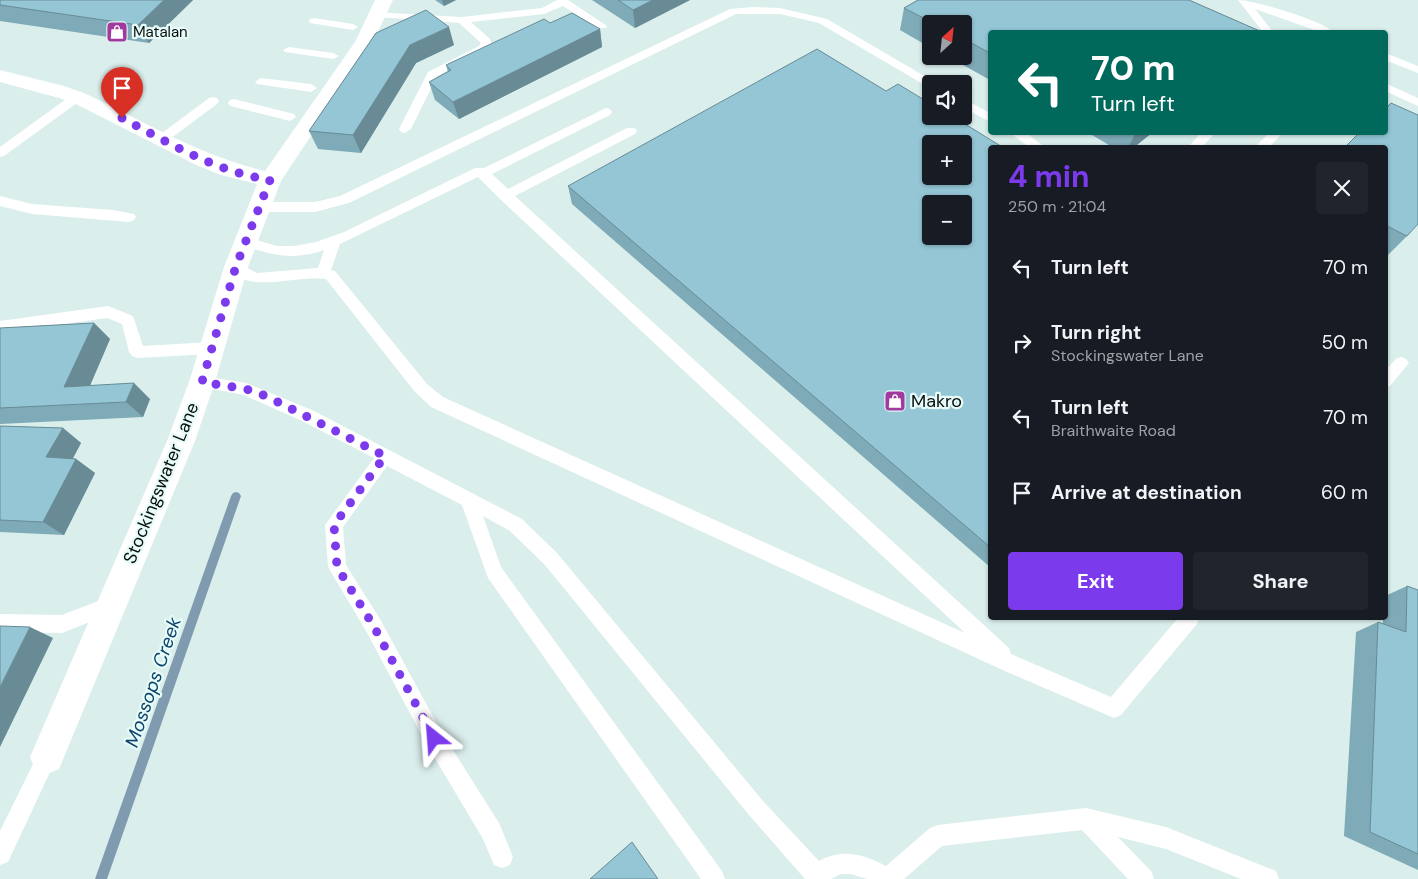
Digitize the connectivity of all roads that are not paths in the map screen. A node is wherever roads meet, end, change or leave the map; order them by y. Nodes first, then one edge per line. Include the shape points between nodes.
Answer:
1 (563, 1) edge
2 (1243, 1) edge
3 (381, 7) edge
4 (462, 20) junction
5 (314, 22) dead end
6 (602, 26) dead end
7 (353, 27) dead end
8 (1266, 30) edge
9 (1323, 30) edge
10 (289, 50) dead end
11 (333, 56) dead end
12 (1388, 57) edge
13 (1418, 70) edge
14 (0, 76) edge
15 (922, 78) edge
16 (261, 82) dead end
17 (311, 88) dead end
18 (1388, 88) edge
19 (77, 97) junction
20 (214, 101) dead end
21 (1418, 102) edge
22 (234, 103) dead end
23 (972, 107) edge
24 (606, 112) dead end
25 (290, 117) dead end
26 (988, 117) edge
27 (405, 129) dead end
28 (631, 131) dead end
29 (1019, 135) edge
30 (1206, 135) edge
31 (1275, 135) edge
32 (162, 139) junction
33 (1035, 145) edge
34 (1194, 145) edge
35 (1263, 145) edge
36 (0, 153) edge
37 (482, 174) junction
38 (270, 180) junction
39 (505, 196) junction
40 (0, 201) edge
41 (259, 207) junction
42 (130, 217) dead end
43 (334, 241) junction
44 (246, 242) junction
45 (236, 266) junction
46 (323, 273) junction
47 (0, 327) edge
48 (211, 348) junction
49 (1401, 363) dead end
50 (1388, 378) edge
51 (202, 382) junction
52 (385, 456) junction
53 (469, 500) junction
54 (111, 605) junction
55 (1188, 620) edge
56 (0, 623) edge
57 (1014, 666) junction
58 (47, 756) joint
59 (1086, 819) junction
60 (0, 854) edge
61 (502, 857) dead end
62 (817, 877) edge
63 (714, 879) edge
64 (887, 879) edge
65 (1143, 879) edge
66 (1268, 879) edge

1 - 4 lane via 544,11
1 - 6 lane
2 - 8 lane
2 - 9 lane
3 - 4 lane
3 - 38 street, Stockingswater Lane via 364,42
4 - 27 lane via 486,42 486,46 432,74
5 - 7 lane
10 - 11 lane
12 - 13 lane
14 - 19 street
15 - 41 lane via 823,21 780,11 734,11 344,200 315,207
16 - 17 lane
18 - 21 lane
19 - 32 street
19 - 36 lane
20 - 32 lane
22 - 25 lane
23 - 26 lane
24 - 37 lane
28 - 39 lane
29 - 33 lane
30 - 34 lane
31 - 35 lane
32 - 38 street via 229,170
37 - 39 lane
37 - 43 lane via 480,171
38 - 41 street, Stockingswater Lane
39 - 57 lane
40 - 42 lane via 37,211
41 - 44 street, Stockingswater Lane
43 - 44 lane via 294,251 277,251
43 - 46 lane
44 - 45 street, Stockingswater Lane
45 - 46 lane via 257,278
45 - 48 street, Stockingswater Lane
46 - 57 lane via 335,280 421,388 437,402
47 - 48 lane via 108,312 128,320 137,352
48 - 51 street, Stockingswater Lane
49 - 50 lane
51 - 52 lane via 246,389 266,396
51 - 54 street, Stockingswater Lane via 181,441
52 - 53 lane
52 - 61 lane via 334,525 337,567 491,831
53 - 62 lane via 516,525 550,559
53 - 63 lane via 494,572
54 - 56 lane via 62,624
54 - 58 street, Stockingswater Lane
55 - 57 lane via 1114,708
58 - 60 lane
59 - 64 lane via 938,836
59 - 65 lane
59 - 66 lane via 1166,838
62 - 64 lane via 830,867 844,863 874,869

